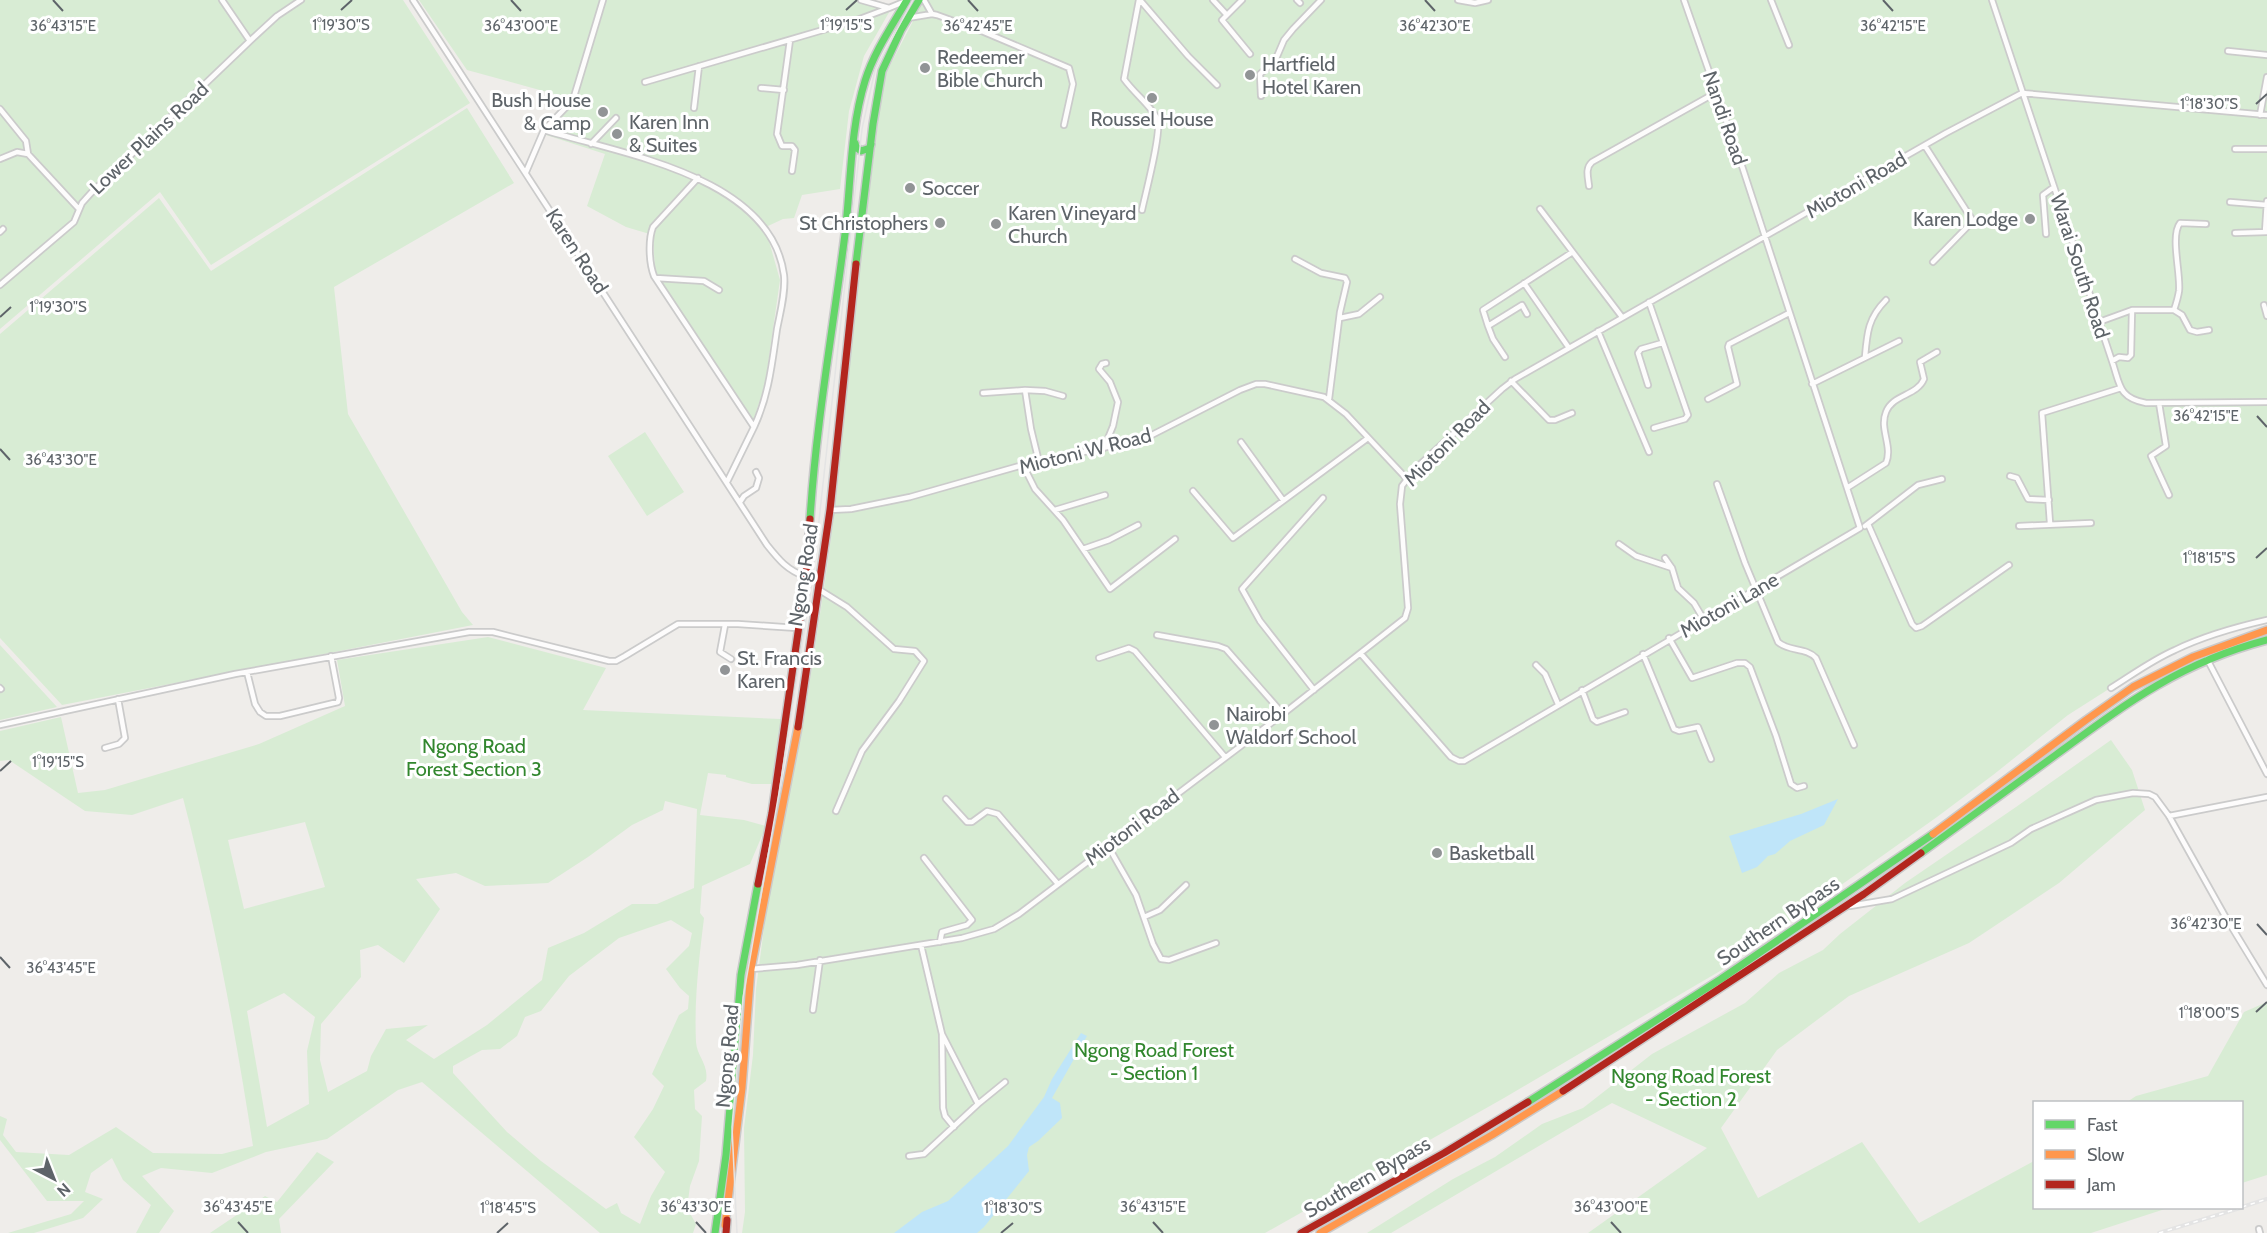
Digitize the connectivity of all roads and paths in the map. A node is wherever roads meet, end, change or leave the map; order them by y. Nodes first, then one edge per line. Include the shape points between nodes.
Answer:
1 (222, 0) edge
2 (301, 0) edge
3 (413, 0) edge
4 (603, 0) edge
5 (861, 0) edge
6 (907, 0) edge
7 (921, 0) edge
8 (1140, 0) edge
9 (1213, 0) edge
10 (1242, 0) edge
11 (1321, 0) edge
12 (1458, 0) edge
13 (1488, 0) edge
14 (1684, 0) edge
15 (1771, 0) edge
16 (1992, 0) edge
17 (889, 8) junction
18 (932, 14) junction
19 (1226, 14) junction
20 (908, 18) junction
21 (790, 40) junction
22 (250, 41) junction
23 (1789, 45) dead end
24 (2228, 51) dead end
25 (1250, 54) dead end
26 (2267, 55) edge
27 (699, 66) junction
28 (2267, 76) edge
29 (645, 82) dead end
30 (1217, 85) dead end
31 (761, 88) dead end
32 (784, 90) junction
33 (1717, 93) junction
34 (2022, 93) junction
35 (1261, 96) dead end
36 (694, 108) dead end
37 (0, 109) edge
38 (2260, 115) junction
39 (2267, 115) edge
40 (616, 118) dead end
41 (1064, 125) dead end
42 (544, 130) junction
43 (855, 142) junction
44 (872, 142) junction
45 (591, 144) junction
46 (1925, 146) junction
47 (2235, 149) dead end
48 (2267, 149) edge
49 (28, 154) junction
50 (0, 159) edge
51 (792, 171) dead end
52 (525, 172) junction
53 (698, 178) junction
54 (867, 179) junction
55 (850, 181) junction
56 (1589, 186) dead end
57 (2054, 187) junction
58 (2230, 202) dead end
59 (2267, 203) edge
60 (79, 209) junction
61 (1539, 209) dead end
62 (1142, 210) dead end
63 (2206, 224) dead end
64 (2266, 232) edge
65 (2235, 233) dead end
66 (2046, 234) dead end
67 (1765, 237) junction
68 (1571, 253) junction
69 (1295, 259) dead end
70 (1933, 261) dead end
71 (656, 278) junction
72 (1524, 283) junction
73 (0, 285) edge
74 (719, 290) dead end
75 (1380, 297) dead end
76 (1886, 300) dead end
77 (1649, 302) junction
78 (2264, 305) dead end
79 (2132, 310) junction
80 (2174, 310) junction
81 (1789, 313) junction
82 (1527, 314) dead end
83 (2267, 316) edge
84 (1622, 317) junction
85 (1340, 318) junction
86 (2099, 322) junction
87 (1488, 326) junction
88 (2209, 330) dead end
89 (1598, 331) junction
90 (1899, 341) dead end
91 (1662, 343) junction
92 (1569, 348) junction
93 (1937, 352) dead end
94 (1505, 357) dead end
95 (1865, 357) junction
96 (2112, 361) junction
97 (1106, 363) dead end
98 (1511, 381) junction
99 (1812, 384) junction
100 (1648, 385) dead end
101 (2121, 388) junction
102 (1025, 390) junction
103 (983, 393) dead end
104 (1063, 396) dead end
105 (1329, 399) junction
106 (1708, 399) dead end
107 (2267, 402) edge
108 (2159, 403) junction
109 (1572, 412) dead end
110 (754, 427) junction
111 (1654, 428) dead end
112 (1368, 438) junction
113 (1240, 442) dead end
114 (1104, 448) junction
115 (1649, 452) dead end
116 (1039, 462) junction
117 (1023, 465) junction
118 (756, 472) dead end
119 (2010, 476) dead end
120 (1406, 478) junction
121 (1942, 479) dead end
122 (727, 482) junction
123 (1717, 484) dead end
124 (1847, 488) junction
125 (1192, 491) dead end
126 (1105, 495) dead end
127 (2169, 495) dead end
128 (1323, 498) dead end
129 (1283, 500) junction
130 (2049, 500) junction
131 (740, 502) junction
132 (830, 510) junction
133 (1055, 510) junction
134 (2091, 523) dead end
135 (1868, 524) junction
136 (2050, 524) junction
137 (1138, 525) dead end
138 (2019, 526) dead end
139 (1860, 528) junction
140 (1175, 539) dead end
141 (1619, 544) dead end
142 (1083, 549) junction
143 (1665, 558) dead end
144 (2009, 565) dead end
145 (1672, 568) junction
146 (806, 577) junction
147 (818, 589) junction
148 (1755, 590) junction
149 (1704, 620) junction
150 (2267, 620) edge
151 (725, 625) junction
152 (797, 628) junction
153 (2267, 630) edge
154 (1157, 635) dead end
155 (1669, 638) junction
156 (2267, 640) edge
157 (1361, 654) junction
158 (1643, 654) junction
159 (331, 656) junction
160 (1099, 658) dead end
161 (731, 659) dead end
162 (2206, 659) junction
163 (1536, 665) dead end
164 (247, 672) junction
165 (2111, 688) dead end
166 (1314, 690) junction
167 (1582, 690) junction
168 (118, 699) junction
169 (1558, 704) junction
170 (801, 712) junction
171 (1625, 712) dead end
172 (786, 713) junction
173 (1283, 714) junction
174 (0, 725) edge
175 (1854, 746) dead end
176 (105, 748) dead end
177 (1225, 757) junction
178 (1711, 759) dead end
179 (2267, 774) edge
180 (1804, 786) dead end
181 (2267, 797) edge
182 (946, 799) dead end
183 (836, 811) dead end
184 (2169, 816) junction
185 (1108, 846) junction
186 (924, 858) dead end
187 (1058, 884) junction
188 (1186, 885) dead end
189 (1847, 906) junction
190 (1144, 918) junction
191 (940, 942) junction
192 (1216, 942) dead end
193 (921, 945) junction
194 (820, 960) junction
195 (751, 969) junction
196 (2267, 985) edge
197 (813, 1010) dead end
198 (942, 1034) junction
199 (1005, 1082) dead end
200 (978, 1104) junction
201 (954, 1127) junction
202 (909, 1156) dead end
203 (715, 1233) edge
204 (725, 1233) edge
205 (1301, 1233) edge
206 (1320, 1233) edge

1 - 22 street
2 - 22 street, Lower Plains Road
3 - 52 street, Karen Road
4 - 42 street via 575,96
5 - 17 street
6 - 17 street
6 - 43 main road, Ngong Road via 871,63
7 - 18 street
7 - 20 main road, Ngong Road
8 - 30 street
8 - 62 street via 1124,79 1159,123
9 - 19 street
10 - 19 street
11 - 35 street via 1284,40 1275,61 1260,74
12 - 13 street
14 - 33 street, Nandi Road
15 - 23 street
16 - 34 street, Warai South Road
17 - 21 street
18 - 20 street
18 - 41 street via 1069,68 1073,84
19 - 25 street via 1223,23
20 - 44 main road, Ngong Road via 882,72
21 - 27 street
21 - 32 street
22 - 60 street, Lower Plains Road via 91,193
24 - 26 street
27 - 29 street
27 - 36 street
28 - 38 street
31 - 32 street
32 - 51 street via 777,134 782,146 795,150
33 - 56 street via 1592,162 1587,170
33 - 67 street, Nandi Road
34 - 38 street
34 - 46 street, Miotoni Road
34 - 57 street, Warai South Road
37 - 49 street, Lower Plains Road via 26,141
38 - 39 street
40 - 45 street
42 - 45 street
42 - 52 street
43 - 44 main road via 861,151 870,148
43 - 55 main road, Ngong Road
44 - 54 main road, Ngong Road
45 - 53 street
46 - 67 street, Miotoni Road
46 - 70 street via 1973,221
47 - 48 street
49 - 50 street via 11,153
49 - 60 street, Lower Plains Road
52 - 122 street, Karen Road
53 - 71 street via 651,230 651,264
53 - 110 street via 760,220 772,238 784,274 769,383
54 - 55 main road via 859,173
54 - 132 main road, Ngong Road
55 - 146 main road, Ngong Road via 811,498
57 - 66 street via 2043,195
57 - 86 street, Warai South Road
58 - 59 street
59 - 64 street
60 - 73 street via 74,222
61 - 68 street
63 - 80 street via 2177,226 2179,291
64 - 65 street
67 - 77 street, Miotoni Road
67 - 81 street
68 - 72 street
68 - 84 street
69 - 85 street via 1321,273 1346,280
71 - 74 street via 704,281
71 - 110 street
72 - 87 street via 1483,310
72 - 92 street
75 - 85 street via 1359,314
76 - 95 street via 1870,322
77 - 84 street, Miotoni Road
77 - 91 street
78 - 83 street
79 - 80 street
79 - 86 street
79 - 96 street via 2131,355
80 - 88 street via 2182,315 2190,330
81 - 99 street
81 - 106 street via 1729,344 1737,384
82 - 87 street via 1522,306
84 - 89 street, Miotoni Road
85 - 105 street
86 - 96 street, Warai South Road
87 - 94 street
89 - 92 street, Miotoni Road
89 - 115 street
90 - 95 street
91 - 100 street via 1638,353
91 - 111 street via 1688,415
92 - 98 street, Miotoni Road
93 - 124 street via 1920,362 1924,379 1920,387 1896,399 1886,411 1886,463
95 - 99 street
96 - 101 street, Warai South Road
97 - 114 street via 1099,369 1113,387 1118,408
98 - 109 street via 1549,420
98 - 120 street, Miotoni Road
99 - 124 street
101 - 108 street via 2132,400
101 - 130 street via 2042,413
102 - 103 street
102 - 104 street
102 - 116 street
105 - 112 street, Miotoni W Road
105 - 114 street, Miotoni W Road via 1256,384 1151,437
107 - 108 street
108 - 127 street via 2166,446 2151,456
110 - 122 street
112 - 120 street, Miotoni W Road
112 - 129 street
113 - 129 street
114 - 116 street, Miotoni W Road
116 - 117 street, Miotoni W Road
117 - 132 street, Miotoni W Road via 910,497
117 - 133 street via 1035,489
118 - 131 street via 758,485
119 - 130 street via 2017,478 2028,499
120 - 157 street, Miotoni Road via 1400,504 1408,613
121 - 135 street, Miotoni Lane via 1918,485
122 - 131 street, Karen Road
123 - 148 street
124 - 139 street
125 - 129 street via 1233,538
126 - 133 street
128 - 166 street via 1242,589 1260,621
130 - 136 street
131 - 146 street, Karen Road via 781,564
132 - 147 main road, Ngong Road
133 - 142 street
134 - 136 street
135 - 139 street, Miotoni Lane
135 - 144 street via 1916,628
136 - 138 street
137 - 142 street
139 - 148 street, Miotoni Lane
140 - 142 street via 1110,589
141 - 145 street via 1636,556
143 - 145 street
145 - 149 street via 1678,588
146 - 152 main road, Ngong Road
147 - 170 main road, Ngong Road
147 - 183 street via 847,607 894,649 915,651 924,661 862,751
148 - 149 street, Miotoni Lane
148 - 175 street via 1779,644 1816,658
149 - 155 street, Miotoni Lane
150 - 165 street via 2173,650
151 - 152 street
151 - 159 street via 678,624 616,661 483,631
151 - 161 street via 720,652
152 - 172 main road, Ngong Road
153 - 205 main road, Southern Bypass via 2175,664 2130,689 1958,818 1598,1060
154 - 173 street via 1226,649
155 - 158 street, Miotoni Lane
155 - 180 street via 1692,678 1737,663 1750,667 1791,784 1797,788
156 - 162 main road, Southern Bypass
157 - 166 street, Miotoni Road
157 - 169 street, Miotoni Lane via 1451,757 1459,761
158 - 167 street, Miotoni Lane
158 - 178 street via 1674,729 1698,727
159 - 164 street
159 - 164 street via 339,701 280,716 267,716 257,708
160 - 177 street via 1132,649
162 - 179 street
162 - 189 main road, Southern Bypass via 2135,696
163 - 169 street via 1545,674
164 - 168 street
166 - 173 street, Miotoni Road
167 - 169 street, Miotoni Lane
167 - 171 street via 1597,722
168 - 174 street
168 - 176 street via 125,738
170 - 172 main road via 794,717
170 - 195 main road, Ngong Road
172 - 203 main road, Ngong Road via 772,813 741,975 726,1155
173 - 177 street, Miotoni Road
177 - 185 street, Miotoni Road
181 - 184 street
182 - 187 street via 967,822 987,811 998,814
184 - 189 street via 2149,794 2101,798 1892,899
184 - 196 street
185 - 187 street, Miotoni Road
185 - 190 street via 1133,889
186 - 191 street via 972,920 942,932
187 - 191 street, Miotoni Road via 994,929
188 - 190 street via 1160,910
189 - 206 main road, Southern Bypass via 1601,1068
190 - 192 street via 1164,961
191 - 193 street, Miotoni Road
193 - 194 street, Miotoni Road
193 - 198 street
194 - 195 street, Miotoni Road
194 - 197 street
195 - 204 main road, Ngong Road
198 - 200 street
198 - 201 street via 943,1108
199 - 200 street
200 - 201 street
201 - 202 street via 924,1154

